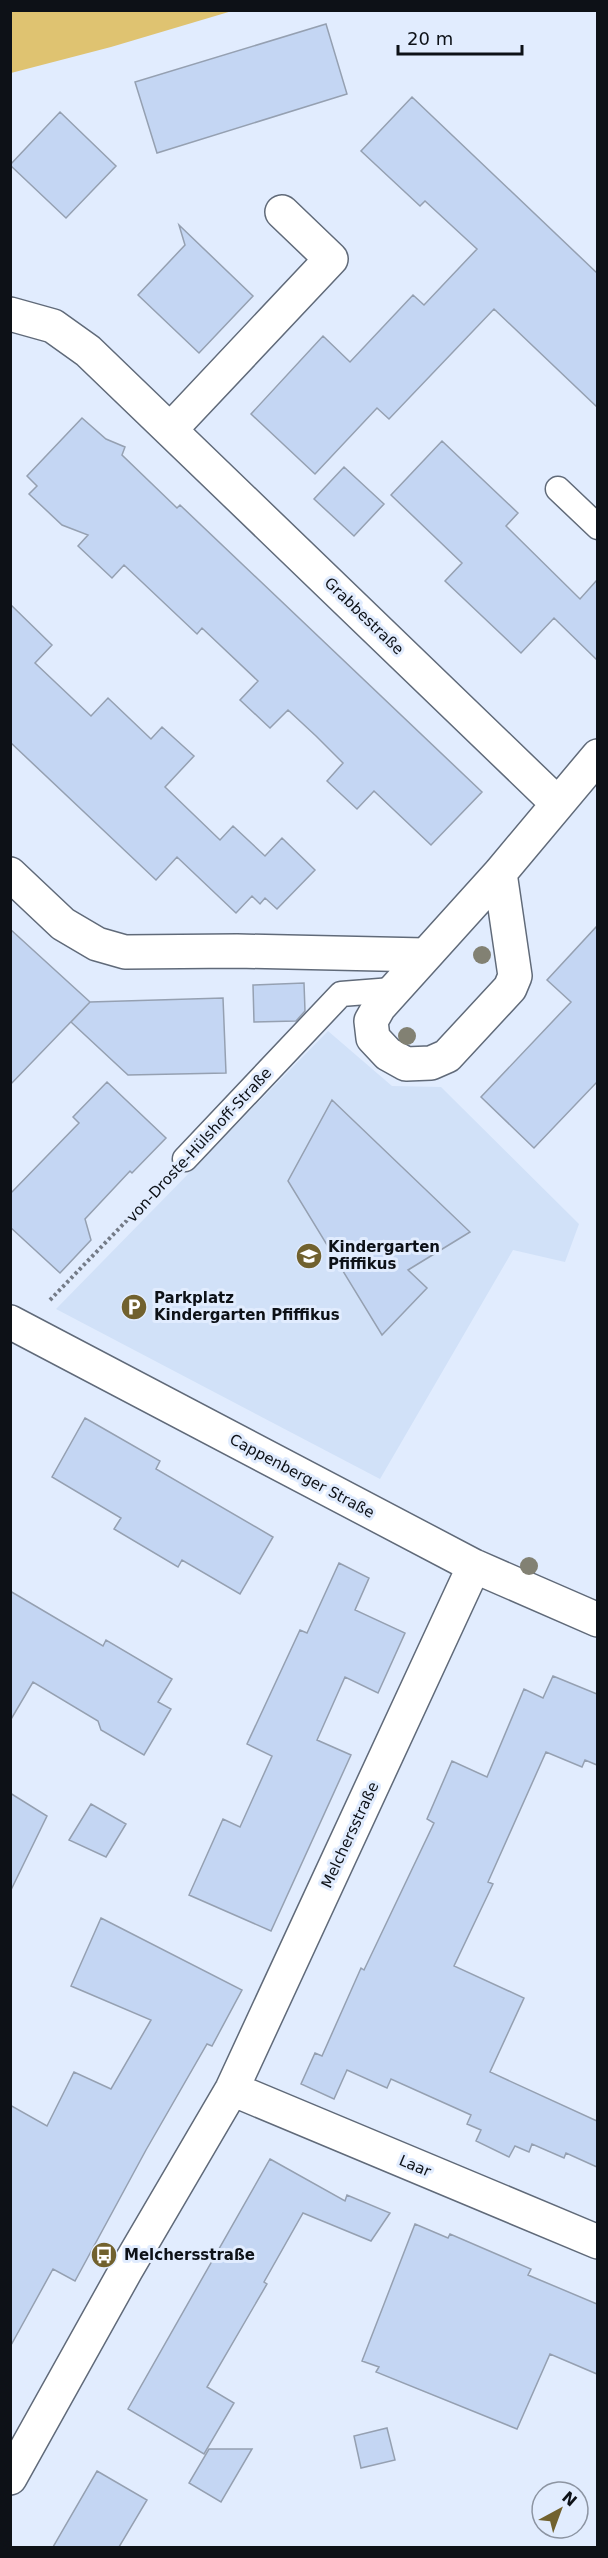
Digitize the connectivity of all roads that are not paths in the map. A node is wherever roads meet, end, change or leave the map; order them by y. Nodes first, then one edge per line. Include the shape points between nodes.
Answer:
1 (282, 212) dead end
2 (10, 314) edge
3 (171, 430) junction
4 (558, 489) dead end
5 (597, 527) edge
6 (597, 756) edge
7 (557, 803) junction
8 (500, 873) junction
9 (10, 874) edge
10 (425, 955) junction
11 (392, 990) junction
12 (185, 1160) road end
13 (10, 1322) edge
14 (474, 1566) junction
15 (597, 1620) edge
16 (232, 2089) junction
17 (597, 2242) edge
18 (10, 2478) edge

1 - 3 street via 331,259
2 - 3 street, Grabbestraße via 53,326 88,351
3 - 7 street, Grabbestraße
4 - 5 lane
6 - 7 street
7 - 8 street
8 - 10 street
8 - 11 street via 514,976 510,988 447,1056 431,1063 406,1064 388,1054 373,1038 371,1021
9 - 10 street via 63,924 97,944 125,952
10 - 11 street
11 - 12 lane, von-Droste-Hülshoff-Straße via 342,994
13 - 14 street, Cappenberger Straße
14 - 15 street, Cappenberger Straße
14 - 16 street, Melchersstraße
16 - 17 street, Laar
16 - 18 street, Melchersstraße

